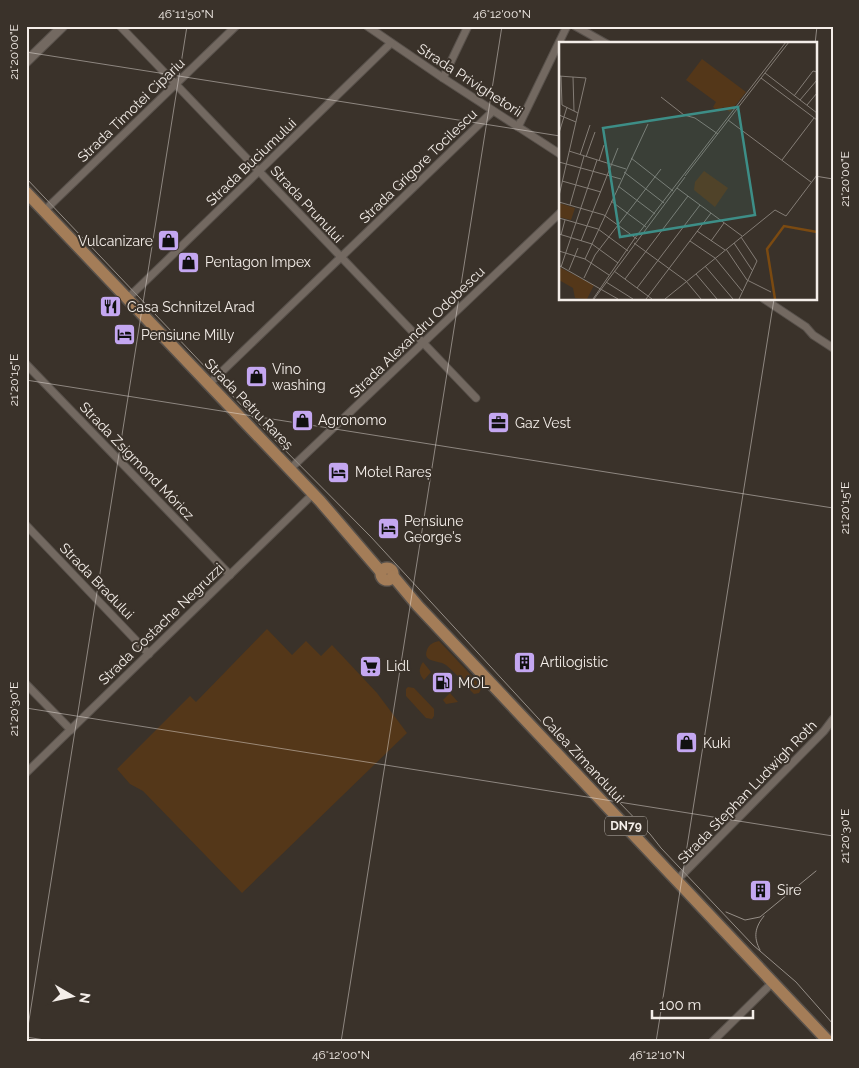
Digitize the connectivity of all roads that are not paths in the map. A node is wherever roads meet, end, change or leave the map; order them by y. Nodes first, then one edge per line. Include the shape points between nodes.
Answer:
1 (63, 26) edge
2 (120, 26) edge
3 (236, 26) edge
4 (367, 26) edge
5 (468, 26) edge
6 (567, 26) edge
7 (575, 26) edge
8 (559, 42) edge
9 (559, 42) edge
10 (603, 42) edge
11 (391, 43) junction
12 (26, 62) edge
13 (443, 78) junction
14 (176, 84) junction
15 (493, 110) junction
16 (518, 127) junction
17 (559, 153) edge
18 (260, 171) junction
19 (26, 192) edge
20 (44, 211) junction
21 (559, 214) edge
22 (341, 258) junction
23 (128, 298) junction
24 (765, 300) edge
25 (424, 344) junction
26 (833, 348) edge
27 (26, 364) edge
28 (209, 384) junction
29 (476, 398) dead end
30 (290, 469) junction
31 (313, 494) junction
32 (26, 525) edge
33 (345, 529) joint
34 (230, 575) junction
35 (149, 654) junction
36 (26, 684) edge
37 (833, 720) edge
38 (71, 730) junction
39 (26, 773) edge
40 (678, 880) junction
41 (773, 982) junction
42 (712, 1042) edge
43 (829, 1042) edge

1 - 12 street
2 - 14 street, Strada Prunului
3 - 14 street, Strada Timotei Cipariu
4 - 11 street, Strada Privighetorii
5 - 13 street
6 - 8 street
7 - 10 street
9 - 16 street
11 - 13 street, Strada Privighetorii
11 - 18 street, Strada Buciumului
13 - 15 street, Strada Privighetorii
14 - 18 street, Strada Prunului
14 - 20 street, Strada Timotei Cipariu
15 - 16 street, Strada Privighetorii
15 - 22 street, Strada Grigore Tocilescu
16 - 17 street, Strada Privighetorii
18 - 22 street, Strada Prunului
18 - 23 street, Strada Buciumului
19 - 20 main road, Strada Petru Rareș / DN79
20 - 23 main road, Strada Petru Rareș / DN79
21 - 25 street, Strada Alexandru Odobescu
22 - 25 street, Strada Prunului
22 - 28 street, Strada Grigore Tocilescu
23 - 28 main road, Strada Petru Rareș / DN79
24 - 26 street
25 - 29 street, Strada Prunului
25 - 30 street, Strada Alexandru Odobescu
27 - 34 street, Strada Zsigmond Móricz
28 - 30 main road, Strada Petru Rareș / DN79
30 - 31 main road, Strada Petru Rareș / DN79
31 - 33 main road, Strada Petru Rareș / DN79
31 - 34 street, Strada Costache Negruzzi
32 - 35 street, Strada Bradului
33 - 40 main road, Calea Zimandului / DN79
34 - 35 street, Strada Costache Negruzzi
35 - 38 street, Strada Costache Negruzzi
36 - 38 street
37 - 40 street, Strada Stephan Ludwigh Roth
38 - 39 street, Strada Costache Negruzzi
40 - 41 main road, Calea Zimandului / DN79
41 - 42 street
41 - 43 main road, Calea Zimandului / DN79

